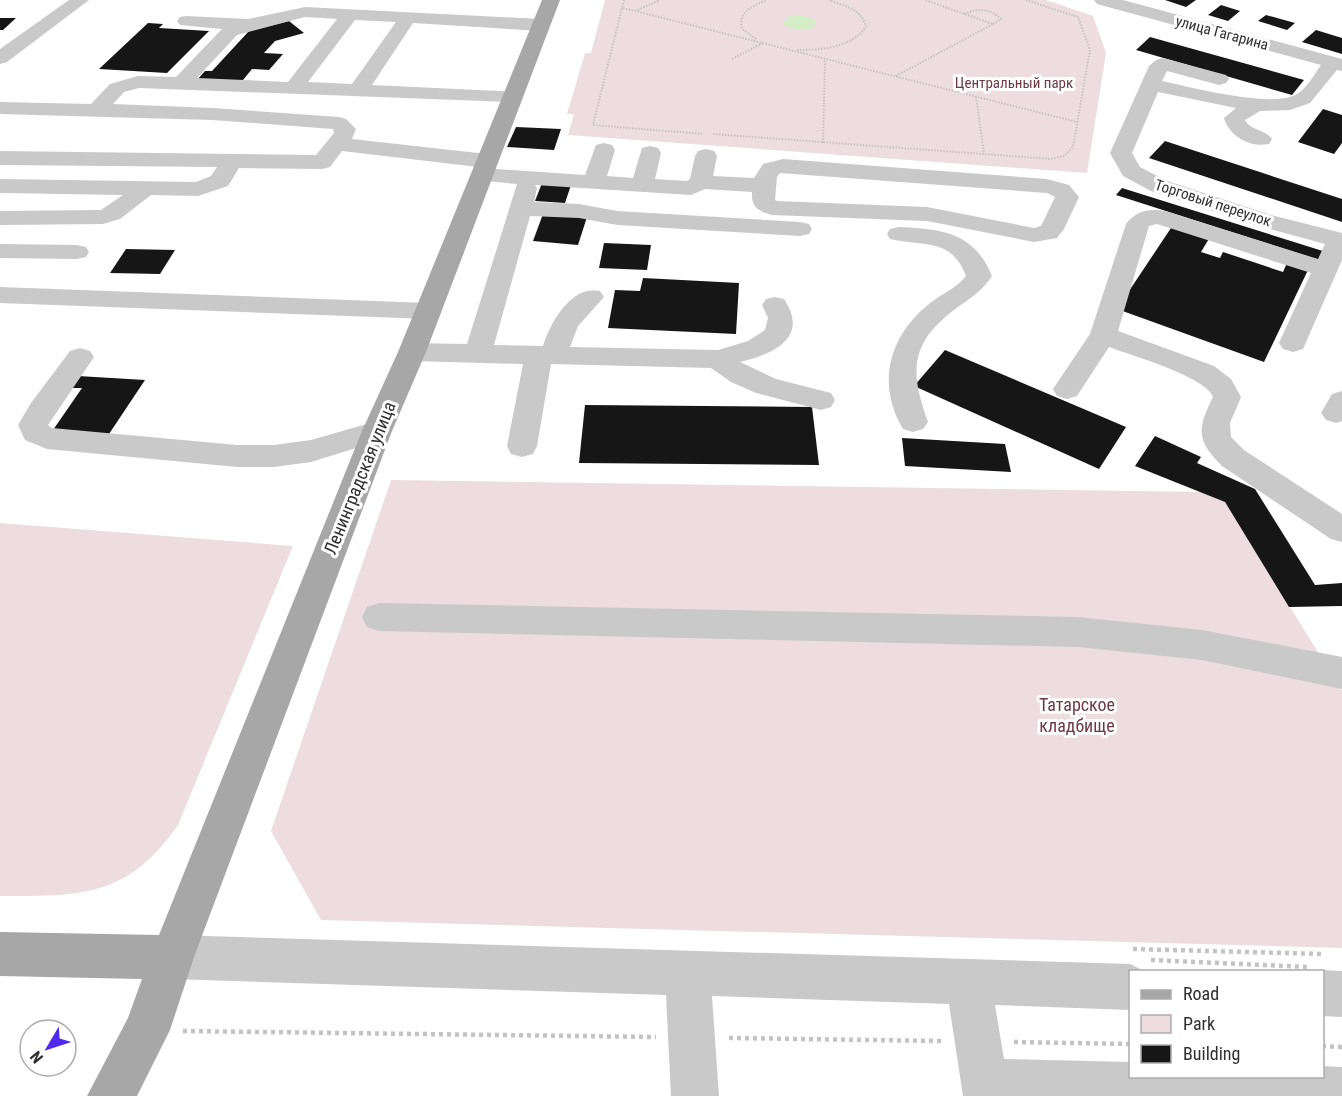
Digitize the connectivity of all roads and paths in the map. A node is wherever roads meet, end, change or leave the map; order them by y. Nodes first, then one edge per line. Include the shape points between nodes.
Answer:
1 (80, 0) edge
2 (624, 0) edge
3 (660, 0) edge
4 (766, 0) edge
5 (829, 0) edge
6 (848, 0) edge
7 (925, 0) edge
8 (1026, 0) edge
9 (1103, 0) edge
10 (841, 3) junction
11 (622, 8) junction
12 (634, 11) junction
13 (546, 12) edge
14 (350, 14) junction
15 (964, 14) junction
16 (408, 17) junction
17 (186, 21) dead end
18 (993, 24) junction
19 (248, 25) junction
20 (764, 43) junction
21 (784, 49) junction
22 (3, 53) edge
23 (732, 59) dead end
24 (825, 59) junction
25 (1337, 63) edge
26 (895, 76) junction
27 (181, 84) junction
28 (1151, 84) junction
29 (293, 88) junction
30 (358, 90) junction
31 (513, 96) junction
32 (976, 97) junction
33 (1296, 101) junction
34 (1257, 104) junction
35 (0, 108) edge
36 (96, 110) junction
37 (1077, 122) junction
38 (1261, 139) dead end
39 (823, 142) junction
40 (336, 144) junction
41 (604, 150) dead end
42 (650, 153) dead end
43 (984, 154) junction
44 (706, 156) dead end
45 (0, 158) edge
46 (232, 161) junction
47 (484, 168) junction
48 (529, 178) junction
49 (594, 182) junction
50 (701, 182) junction
51 (0, 186) edge
52 (642, 186) junction
53 (764, 186) junction
54 (146, 188) junction
55 (520, 208) junction
56 (0, 218) edge
57 (1341, 235) edge
58 (0, 251) edge
59 (77, 252) dead end
60 (1325, 269) junction
61 (0, 295) edge
62 (591, 297) dead end
63 (775, 305) dead end
64 (428, 312) junction
65 (1103, 335) junction
66 (1293, 343) dead end
67 (412, 352) junction
68 (478, 354) junction
69 (547, 355) junction
70 (80, 357) dead end
71 (718, 358) junction
72 (1067, 388) dead end
73 (821, 400) dead end
74 (913, 422) dead end
75 (377, 431) junction
76 (522, 446) dead end
77 (1342, 530) edge
78 (379, 617) dead end
79 (1342, 673) edge
80 (0, 954) edge
81 (172, 957) junction
82 (688, 973) junction
83 (968, 982) junction
84 (1129, 987) edge
85 (1324, 993) edge
86 (1342, 994) edge
87 (147, 1030) junction
88 (691, 1038) junction
89 (1129, 1044) edge
90 (1324, 1046) edge
91 (1342, 1047) edge
92 (983, 1073) edge
93 (1342, 1091) edge
94 (111, 1096) edge
95 (695, 1096) edge

1 - 22 street
2 - 11 path
3 - 12 path
4 - 20 path via 744,11 740,20 746,33
5 - 10 path
6 - 10 path
7 - 15 path
8 - 37 path via 1078,17 1090,50
9 - 25 street, улица Гагарина
10 - 21 path via 855,10 866,26 855,41 824,50
11 - 12 path
11 - 39 path via 593,126
12 - 20 path
13 - 16 street
13 - 31 main road, Ленинградская улица
14 - 16 street
14 - 19 street via 300,12
14 - 29 street
15 - 18 path
15 - 18 path via 974,9 991,11 1001,19
16 - 30 street
17 - 19 street
18 - 26 path
19 - 27 street via 230,31
20 - 21 path
20 - 23 path
21 - 24 path
24 - 26 path
24 - 39 path
25 - 33 street via 1303,99
26 - 32 path
27 - 29 street
27 - 36 street via 123,85
28 - 33 street via 1159,66 1167,64
28 - 34 street
28 - 57 street via 1121,153
29 - 30 street
30 - 31 street
31 - 47 main road, Ленинградская улица
32 - 37 path
32 - 43 path
33 - 34 street
34 - 38 street via 1234,118 1236,126 1245,133
35 - 36 street
36 - 40 street via 339,123 345,134
37 - 43 path via 1073,147 1062,158
39 - 43 path
40 - 46 street via 322,162
40 - 47 street
41 - 49 street
42 - 52 street
44 - 50 street
45 - 46 street
46 - 54 street via 220,181 206,188
47 - 48 street
47 - 64 main road, Ленинградская улица
48 - 49 street
48 - 55 street
49 - 52 street
50 - 52 street via 691,188
50 - 53 street
51 - 54 street
53 - 53 street via 763,203 772,207 927,214 1034,235 1052,229 1067,197 1058,188 1047,186 783,166 765,172
54 - 56 street via 103,217
55 - 68 street
55 - 74 street via 579,211 616,218 934,236 960,247 975,261 979,276 971,290 921,323 904,351 901,385
57 - 60 street
58 - 59 street
60 - 65 street via 1165,218 1143,218
60 - 66 street
61 - 64 street
62 - 69 street via 565,324
63 - 71 street via 781,319 778,332 765,344
64 - 67 main road, Ленинградская улица
65 - 72 street
65 - 77 street via 1204,373 1218,382 1227,397 1214,423 1213,435 1219,445
67 - 68 street
67 - 75 main road, Ленинградская улица
68 - 69 street
69 - 71 street
69 - 76 street
70 - 75 street via 41,410 33,425 36,433 47,438 274,456 310,451
71 - 73 street via 746,379
75 - 81 main road, Ленинградская улица
78 - 79 street via 1078,632 1202,645
80 - 81 main road
81 - 82 street
81 - 87 main road, Ленинградская улица
82 - 83 street
82 - 88 street
83 - 84 street
83 - 92 street
85 - 86 street
87 - 88 path
87 - 94 main road, Ленинградская улица
88 - 92 path
88 - 95 street
89 - 92 path
90 - 91 path
92 - 93 street

